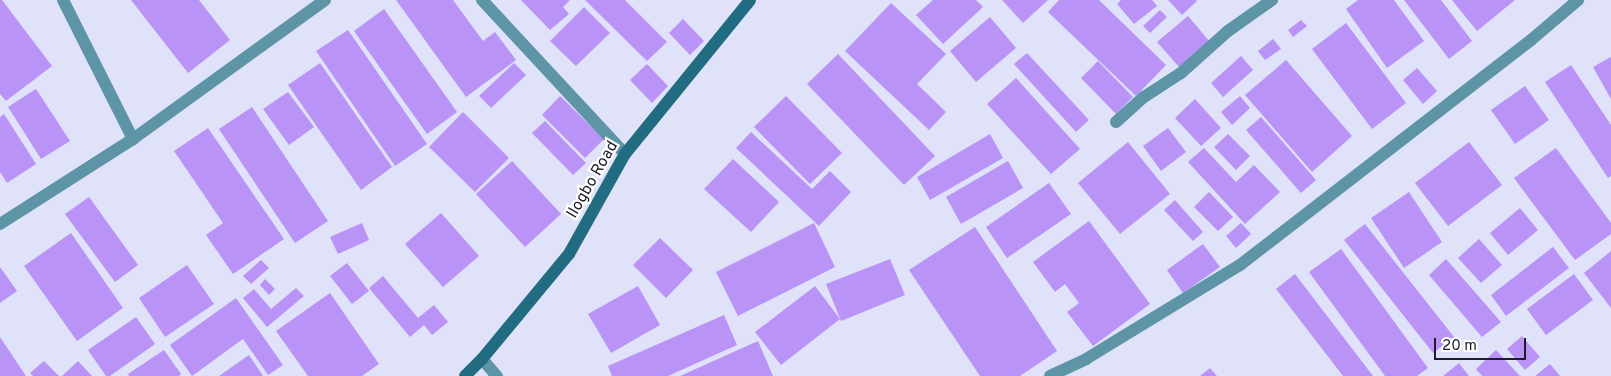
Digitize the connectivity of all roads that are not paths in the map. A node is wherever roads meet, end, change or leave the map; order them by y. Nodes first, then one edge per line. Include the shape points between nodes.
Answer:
1 (63, 0) edge
2 (325, 0) edge
3 (482, 0) edge
4 (750, 0) edge
5 (1272, 0) edge
6 (1578, 0) edge
7 (1116, 122) dead end
8 (133, 139) junction
9 (625, 154) junction
10 (0, 224) edge
11 (482, 359) junction
12 (465, 376) edge
13 (497, 376) edge
14 (1050, 376) edge

1 - 8 street
2 - 8 street
3 - 9 street
4 - 9 main road, Ilogbo Road
5 - 7 street via 1228,31 1181,73
6 - 14 street via 1240,265 1086,359
8 - 10 street
9 - 11 main road, Ilogbo Road via 570,254
11 - 12 main road, Ilogbo Road
11 - 13 street

